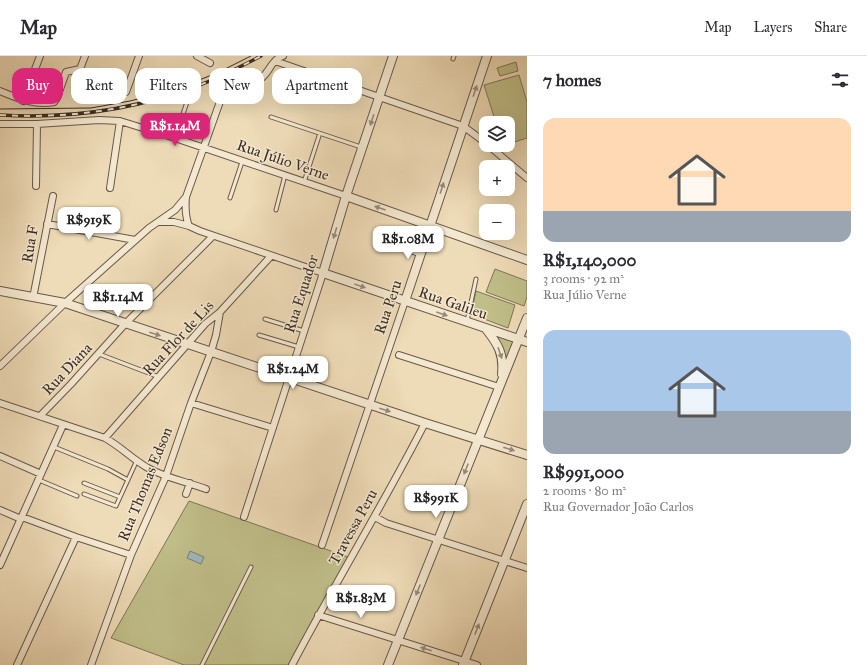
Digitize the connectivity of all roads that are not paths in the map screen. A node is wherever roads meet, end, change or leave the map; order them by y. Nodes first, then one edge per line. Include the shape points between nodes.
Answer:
1 (40, 56) edge
2 (85, 56) edge
3 (139, 56) edge
4 (197, 56) edge
5 (283, 56) edge
6 (393, 56) edge
7 (487, 56) edge
8 (275, 61) junction
9 (210, 63) dead end
10 (35, 68) edge
11 (80, 68) edge
12 (71, 71) edge
13 (63, 81) edge
14 (127, 89) edge
15 (0, 91) edge
16 (12, 96) edge
17 (379, 96) junction
18 (186, 104) edge
19 (271, 117) dead end
20 (120, 121) junction
21 (0, 124) edge
22 (37, 124) junction
23 (463, 126) junction
24 (319, 136) dead end
25 (175, 138) junction
26 (479, 138) edge
27 (203, 147) junction
28 (363, 148) junction
29 (496, 152) edge
30 (243, 160) junction
31 (285, 175) junction
32 (527, 178) edge
33 (304, 182) junction
34 (36, 186) dead end
35 (110, 188) dead end
36 (53, 196) dead end
37 (346, 196) junction
38 (186, 197) junction
39 (230, 198) dead end
40 (276, 210) dead end
41 (159, 222) junction
42 (47, 224) junction
43 (430, 225) junction
44 (189, 226) junction
45 (213, 236) junction
46 (135, 240) junction
47 (383, 241) dead end
48 (420, 255) junction
49 (271, 256) junction
50 (527, 260) edge
51 (323, 273) junction
52 (476, 279) dead end
53 (0, 292) edge
54 (34, 298) junction
55 (405, 301) junction
56 (65, 304) junction
57 (220, 312) junction
58 (527, 318) edge
59 (265, 320) dead end
60 (467, 322) junction
61 (125, 324) junction
62 (486, 329) junction
63 (304, 331) junction
64 (259, 335) dead end
65 (518, 339) junction
66 (527, 342) edge
67 (188, 344) junction
68 (299, 347) junction
69 (211, 352) junction
70 (99, 354) junction
71 (399, 355) dead end
72 (0, 366) edge
73 (159, 377) junction
74 (289, 378) junction
75 (501, 384) junction
76 (0, 403) edge
77 (191, 403) junction
78 (369, 405) junction
79 (40, 416) junction
80 (425, 423) junction
81 (63, 424) junction
82 (273, 428) junction
83 (104, 438) junction
84 (478, 440) junction
85 (54, 447) junction
86 (527, 455) edge
87 (0, 456) edge
88 (137, 460) junction
89 (166, 476) junction
90 (40, 477) junction
91 (128, 480) junction
92 (84, 482) dead end
93 (190, 483) junction
94 (206, 489) dead end
95 (84, 494) dead end
96 (186, 494) dead end
97 (77, 496) dead end
98 (120, 497) junction
99 (527, 504) edge
100 (0, 510) edge
101 (244, 517) dead end
102 (375, 517) junction
103 (22, 518) junction
104 (76, 537) junction
105 (438, 539) junction
106 (322, 544) dead end
107 (131, 555) junction
108 (503, 561) junction
109 (0, 565) edge
110 (251, 567) dead end
111 (527, 568) edge
112 (318, 615) junction
113 (398, 640) junction
114 (464, 663) edge
115 (17, 665) edge
116 (91, 665) edge
117 (202, 665) edge
118 (292, 665) edge
119 (388, 665) edge
120 (477, 665) edge

1 - 10 street
2 - 11 street
3 - 14 street
4 - 9 street
5 - 8 street
6 - 17 street, Rua Equador
23 -> 7 street, Rua Peru
8 - 17 street
8 - 27 street via 269,71 254,83 231,90 222,96
12 - 13 street via 66,72
15 - 16 street
17 - 23 street
17 -> 28 street, Rua Equador
18 - 25 lane
19 - 28 lane
20 - 22 street, Rua Júlio Verne
20 - 25 street, Rua Júlio Verne
20 - 35 street
21 - 22 street, Rua Júlio Verne
22 - 34 street
23 - 26 street
43 -> 23 street, Rua Peru
24 - 33 lane
25 - 27 street, Rua Júlio Verne
27 - 30 street, Rua Júlio Verne
27 - 38 street
28 - 37 street, Rua Equador
29 - 32 street
30 - 31 street, Rua Júlio Verne
30 - 39 lane
31 - 33 street, Rua Júlio Verne
31 - 40 lane
33 - 37 street, Rua Júlio Verne
36 - 42 street, Rua F
43 -> 37 street, Rua Júlio Verne
37 -> 51 street, Rua Equador
38 - 41 street via 175,210
38 - 44 street via 186,217
41 - 44 street, Rua Galileu
41 - 46 street
42 - 46 street
42 - 54 street, Rua F
43 - 48 street, Rua Peru
43 - 50 street, Rua Júlio Verne
44 - 45 street, Rua Galileu
45 - 49 street, Rua Galileu
45 - 61 street, Rua Diana
46 - 56 street
47 - 48 lane
48 - 55 street, Rua Peru
49 - 51 street, Rua Galileu
49 - 57 street, Rua Flor de Lis
51 -> 55 street, Rua Galileu
51 - 63 street, Rua Equador
52 - 60 lane
53 - 54 street
54 - 56 street
55 -> 60 street, Rua Galileu
55 - 78 street, Rua Peru
56 - 61 street
56 - 72 street
57 - 67 street, Rua Flor de Lis via 205,324
57 - 69 street, Rua Thomas Edson
58 - 65 street
59 - 63 lane
60 - 62 street, Rua Galileu
61 -> 67 street
61 - 70 street, Rua Diana
62 - 65 street, Rua Galileu
62 -> 75 street via 502,356
63 - 68 street, Rua Equador
64 - 68 lane
65 - 66 street, Rua Galileu
65 - 75 street
67 - 69 street
67 - 73 street, Rua Flor de Lis
68 - 74 street, Rua Equador
69 - 74 street
69 - 77 street, Rua Thomas Edson
70 - 73 lane
70 - 79 street, Rua Diana
71 - 75 street
73 - 83 street, Rua Flor de Lis
74 - 78 street
74 - 82 street, Rua Equador
75 - 84 street
76 - 79 street
77 - 82 street
77 - 89 street, Rua Thomas Edson
78 -> 80 street
78 - 106 street, Rua Peru
79 - 81 street
80 - 84 street
80 - 102 street, Travessa Peru
81 - 83 street
81 - 85 street
82 - 101 street, Rua Equador
83 - 88 street
84 -> 86 street
84 -> 105 street
85 - 90 street
85 - 91 lane
87 - 90 street
88 - 89 street
88 - 91 lane
89 - 93 street
89 - 107 street, Rua Thomas Edson
90 - 97 lane
90 - 103 street
91 - 98 lane
92 - 98 lane
93 - 94 street
93 - 96 street
95 - 98 lane via 115,506
99 - 108 street
100 - 103 street
102 - 105 street via 386,523
102 - 112 street, Travessa Peru
103 - 104 street
103 - 109 street
104 - 107 street
104 - 115 street
105 - 108 street
105 -> 113 street
107 - 116 street, Rua Thomas Edson
108 - 111 street
114 -> 108 street
110 - 117 lane
112 - 113 street
112 - 118 street, Travessa Peru
114 -> 113 street
113 - 119 street
114 - 120 street

